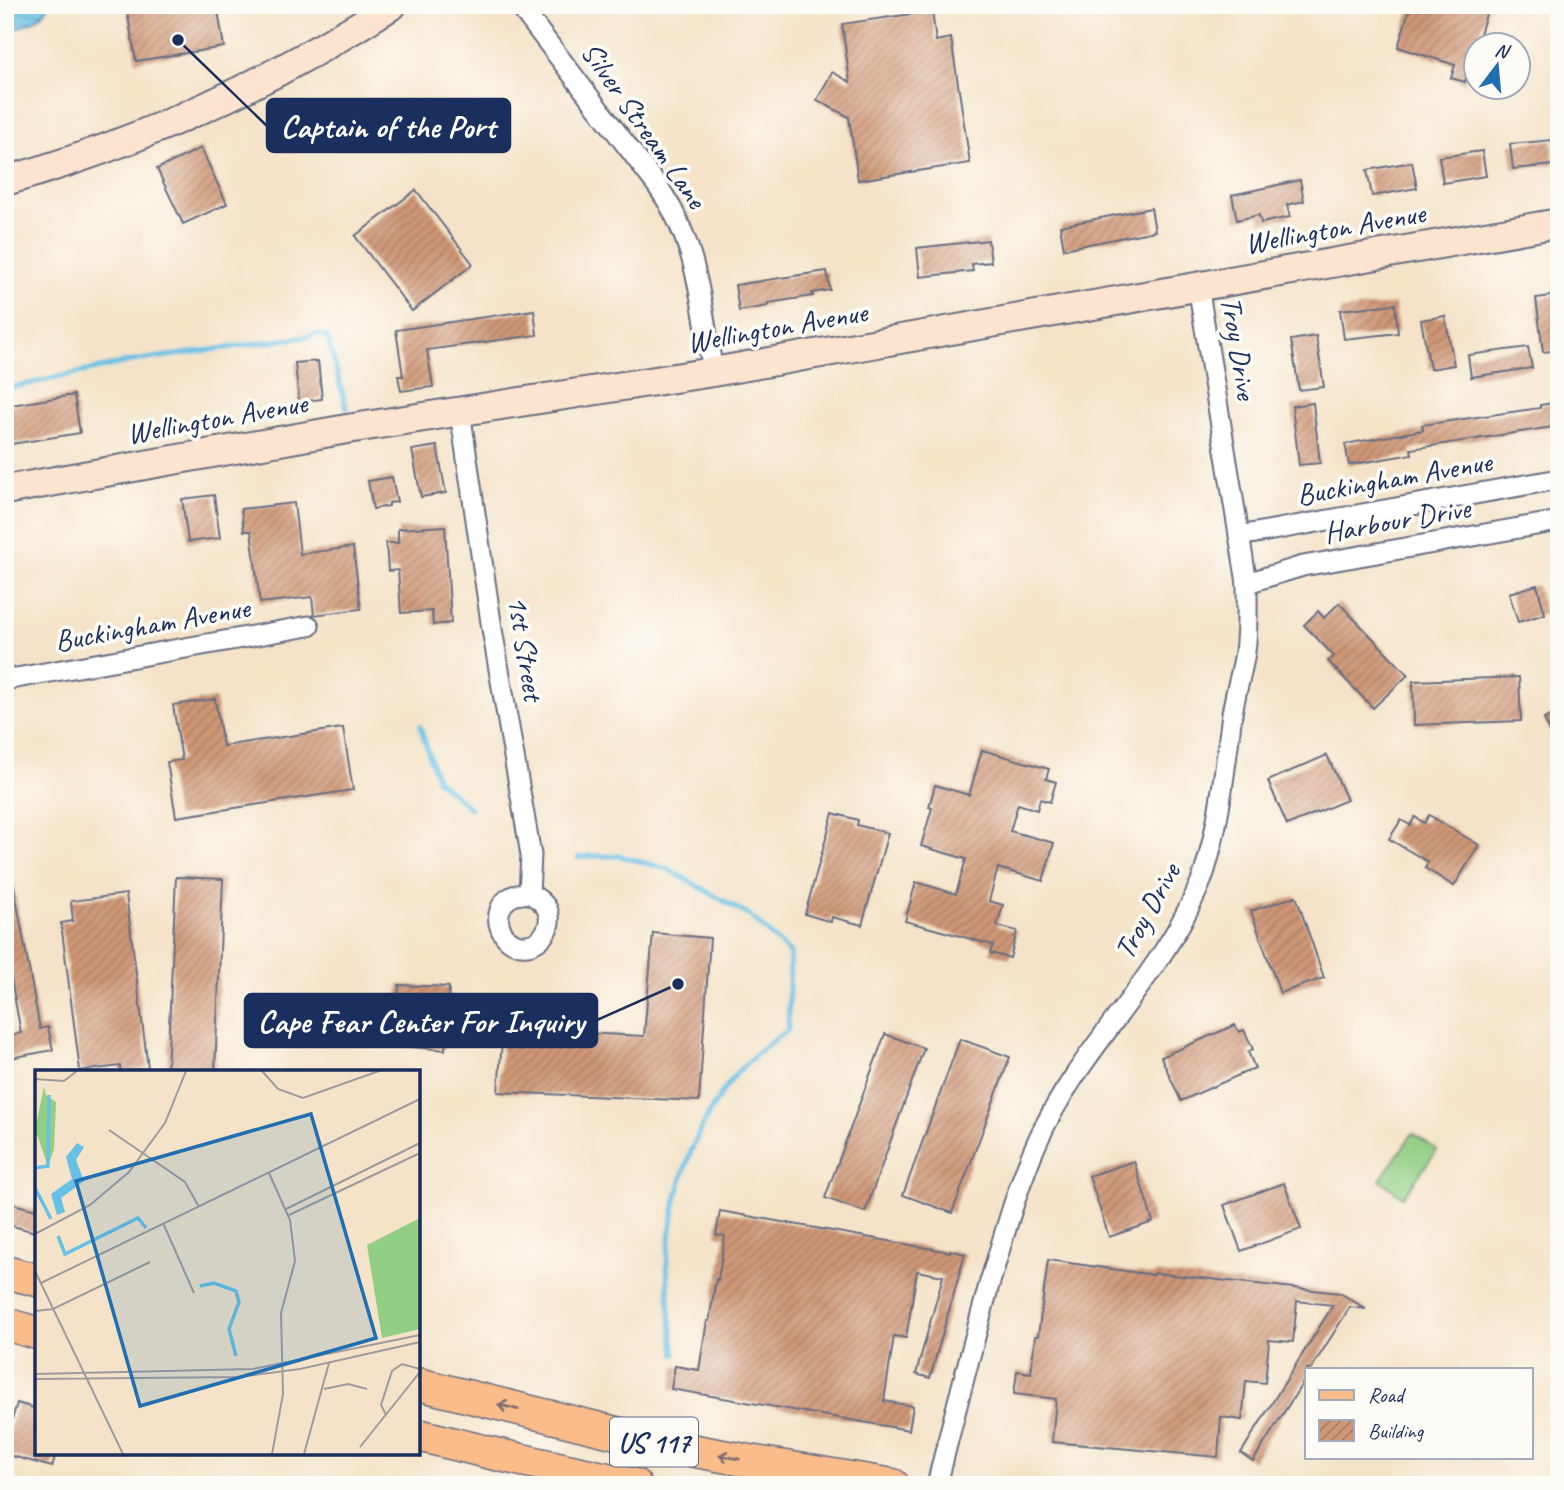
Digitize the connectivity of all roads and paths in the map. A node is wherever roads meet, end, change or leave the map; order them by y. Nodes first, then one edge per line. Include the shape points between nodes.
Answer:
1 (392, 5) edge
2 (519, 5) edge
3 (5, 181) edge
4 (1559, 223) edge
5 (1198, 286) junction
6 (713, 372) junction
7 (460, 411) junction
8 (1559, 479) edge
9 (5, 490) edge
10 (1559, 521) edge
11 (1239, 536) junction
12 (1247, 583) junction
13 (309, 626) dead end
14 (5, 680) edge
15 (530, 893) dead end
16 (5, 1272) edge
17 (35, 1280) edge
18 (5, 1324) edge
19 (35, 1332) edge
20 (420, 1384) edge
21 (420, 1435) edge
22 (635, 1485) edge
23 (893, 1485) edge
24 (937, 1485) edge

1 - 3 street via 306,57 188,116
2 - 6 street, Silver Stream Lane via 667,198 681,224 694,263
4 - 5 street, Wellington Avenue
5 - 6 street, Wellington Avenue
5 - 11 street, Troy Drive
6 - 7 street, Wellington Avenue
7 - 9 street, Wellington Avenue
7 - 15 street, 1st Street via 531,855
8 - 11 street, Buckingham Avenue
10 - 12 street, Harbour Drive via 1303,566
11 - 12 street, Troy Drive
12 - 24 street, Troy Drive via 1245,652 1204,873 1177,929 1077,1074 1040,1137 1009,1216
13 - 14 street, Buckingham Avenue
16 - 17 main road
18 - 19 main road
23 -> 20 main road, US 117 via 669,1446
21 - 22 main road, US 117

